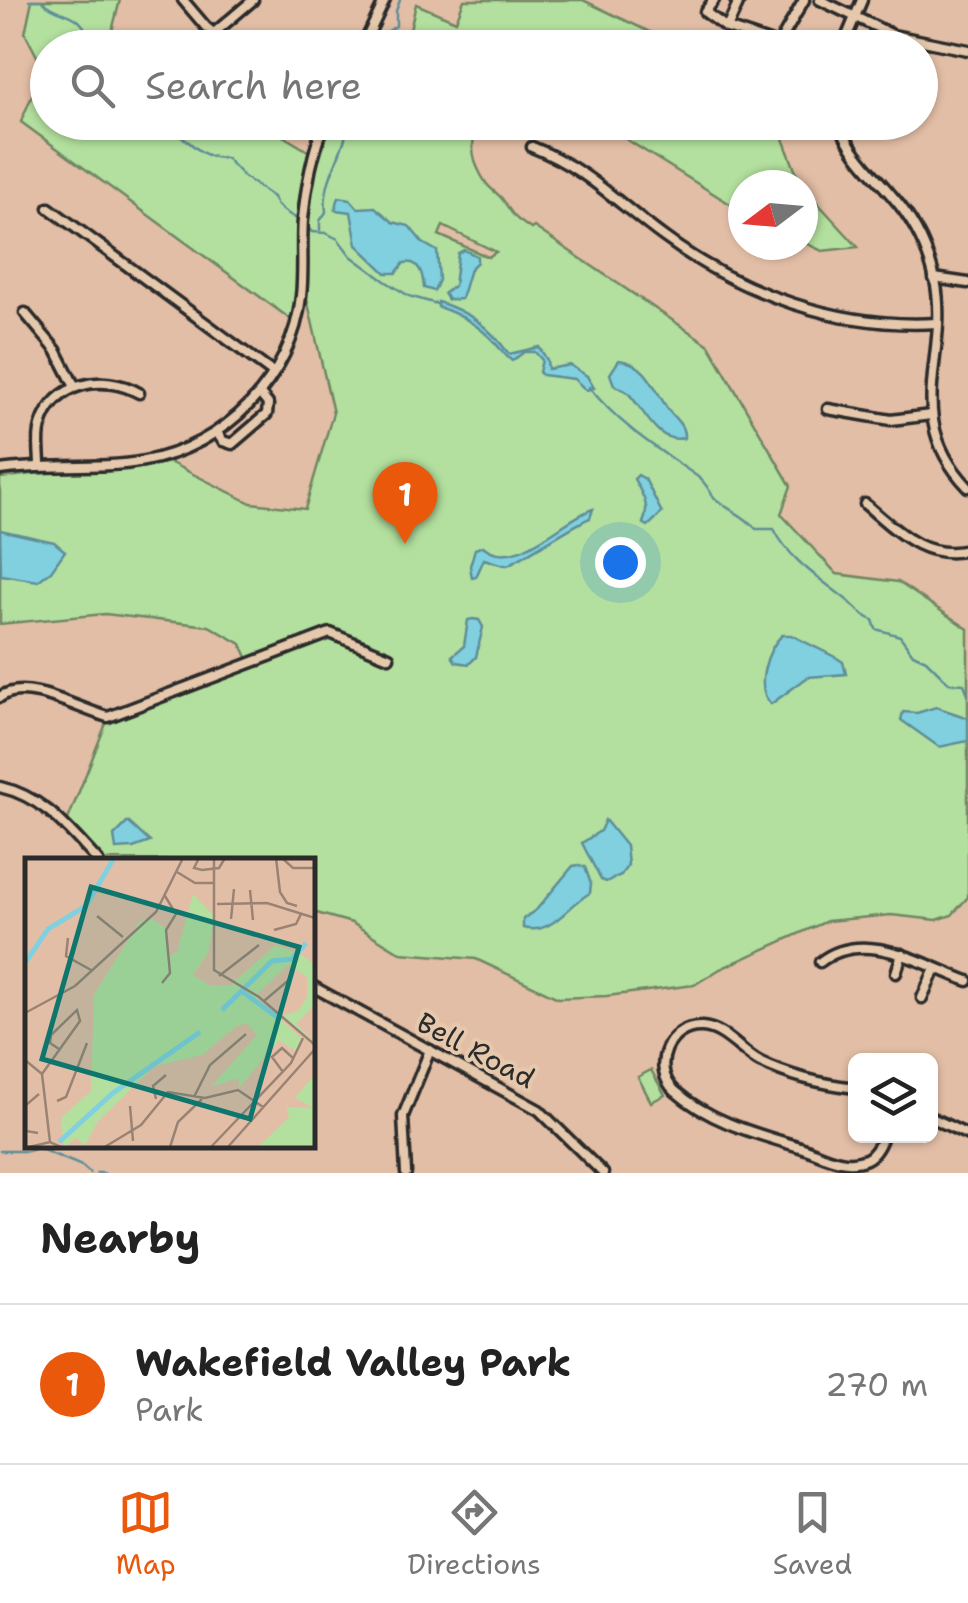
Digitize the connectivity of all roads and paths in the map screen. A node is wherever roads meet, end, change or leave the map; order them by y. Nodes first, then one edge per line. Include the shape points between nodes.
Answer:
1 (183, 0) edge
2 (253, 0) edge
3 (385, 0) edge
4 (714, 0) edge
5 (734, 0) edge
6 (804, 0) edge
7 (820, 0) edge
8 (862, 0) edge
9 (856, 14) junction
10 (728, 28) junction
11 (211, 30) edge
12 (218, 30) edge
13 (371, 30) edge
14 (734, 30) edge
15 (787, 30) edge
16 (849, 30) edge
17 (881, 30) edge
18 (938, 44) edge
19 (968, 50) edge
20 (320, 140) edge
21 (847, 140) edge
22 (532, 148) dead end
23 (49, 208) dead end
24 (934, 278) junction
25 (968, 283) edge
26 (25, 313) dead end
27 (936, 323) junction
28 (273, 373) junction
29 (75, 387) junction
30 (138, 392) dead end
31 (260, 394) junction
32 (828, 409) dead end
33 (931, 415) junction
34 (253, 428) junction
35 (216, 433) junction
36 (262, 438) dead end
37 (40, 466) junction
38 (0, 470) edge
39 (968, 486) edge
40 (864, 504) dead end
41 (968, 550) edge
42 (389, 658) dead end
43 (0, 697) edge
44 (0, 787) edge
45 (96, 858) edge
46 (902, 954) junction
47 (820, 962) dead end
48 (935, 969) junction
49 (896, 973) dead end
50 (968, 981) edge
51 (315, 988) edge
52 (922, 998) dead end
53 (430, 1050) junction
54 (848, 1087) edge
55 (938, 1121) edge
56 (968, 1135) edge
57 (879, 1143) edge
58 (406, 1173) edge
59 (602, 1173) edge

1 - 11 street
2 - 12 street
3 - 13 street
4 - 10 street via 705,12
5 - 10 street
6 - 15 street
7 - 9 street
8 - 9 street
9 - 16 street
9 - 17 street
10 - 14 street
18 - 19 street
20 - 28 street via 303,224 301,300
21 - 24 street via 917,231
22 - 27 street via 580,170 678,248 750,288 833,314
23 - 28 street
24 - 25 street
24 - 27 street
26 - 29 street
27 - 33 street
28 - 31 street
29 - 30 street via 104,382
29 - 37 street via 41,424
31 - 34 street via 268,410
31 - 35 street
32 - 33 street via 892,420
33 - 39 street via 944,453
34 - 35 street via 232,444
34 - 36 street
35 - 37 street via 148,461
37 - 38 street
40 - 41 street via 925,549
42 - 43 street via 330,634 108,717 19,690
44 - 45 street via 42,803
46 - 47 street via 858,949
46 - 48 street
46 - 49 street
48 - 50 street
48 - 52 street
51 - 53 street, Bell Road
53 - 58 street via 402,1116
53 - 59 street, Bell Road via 539,1110
54 - 57 street via 779,1070 698,1026 670,1041 663,1062 674,1090 718,1118 826,1158 863,1161
55 - 56 street

